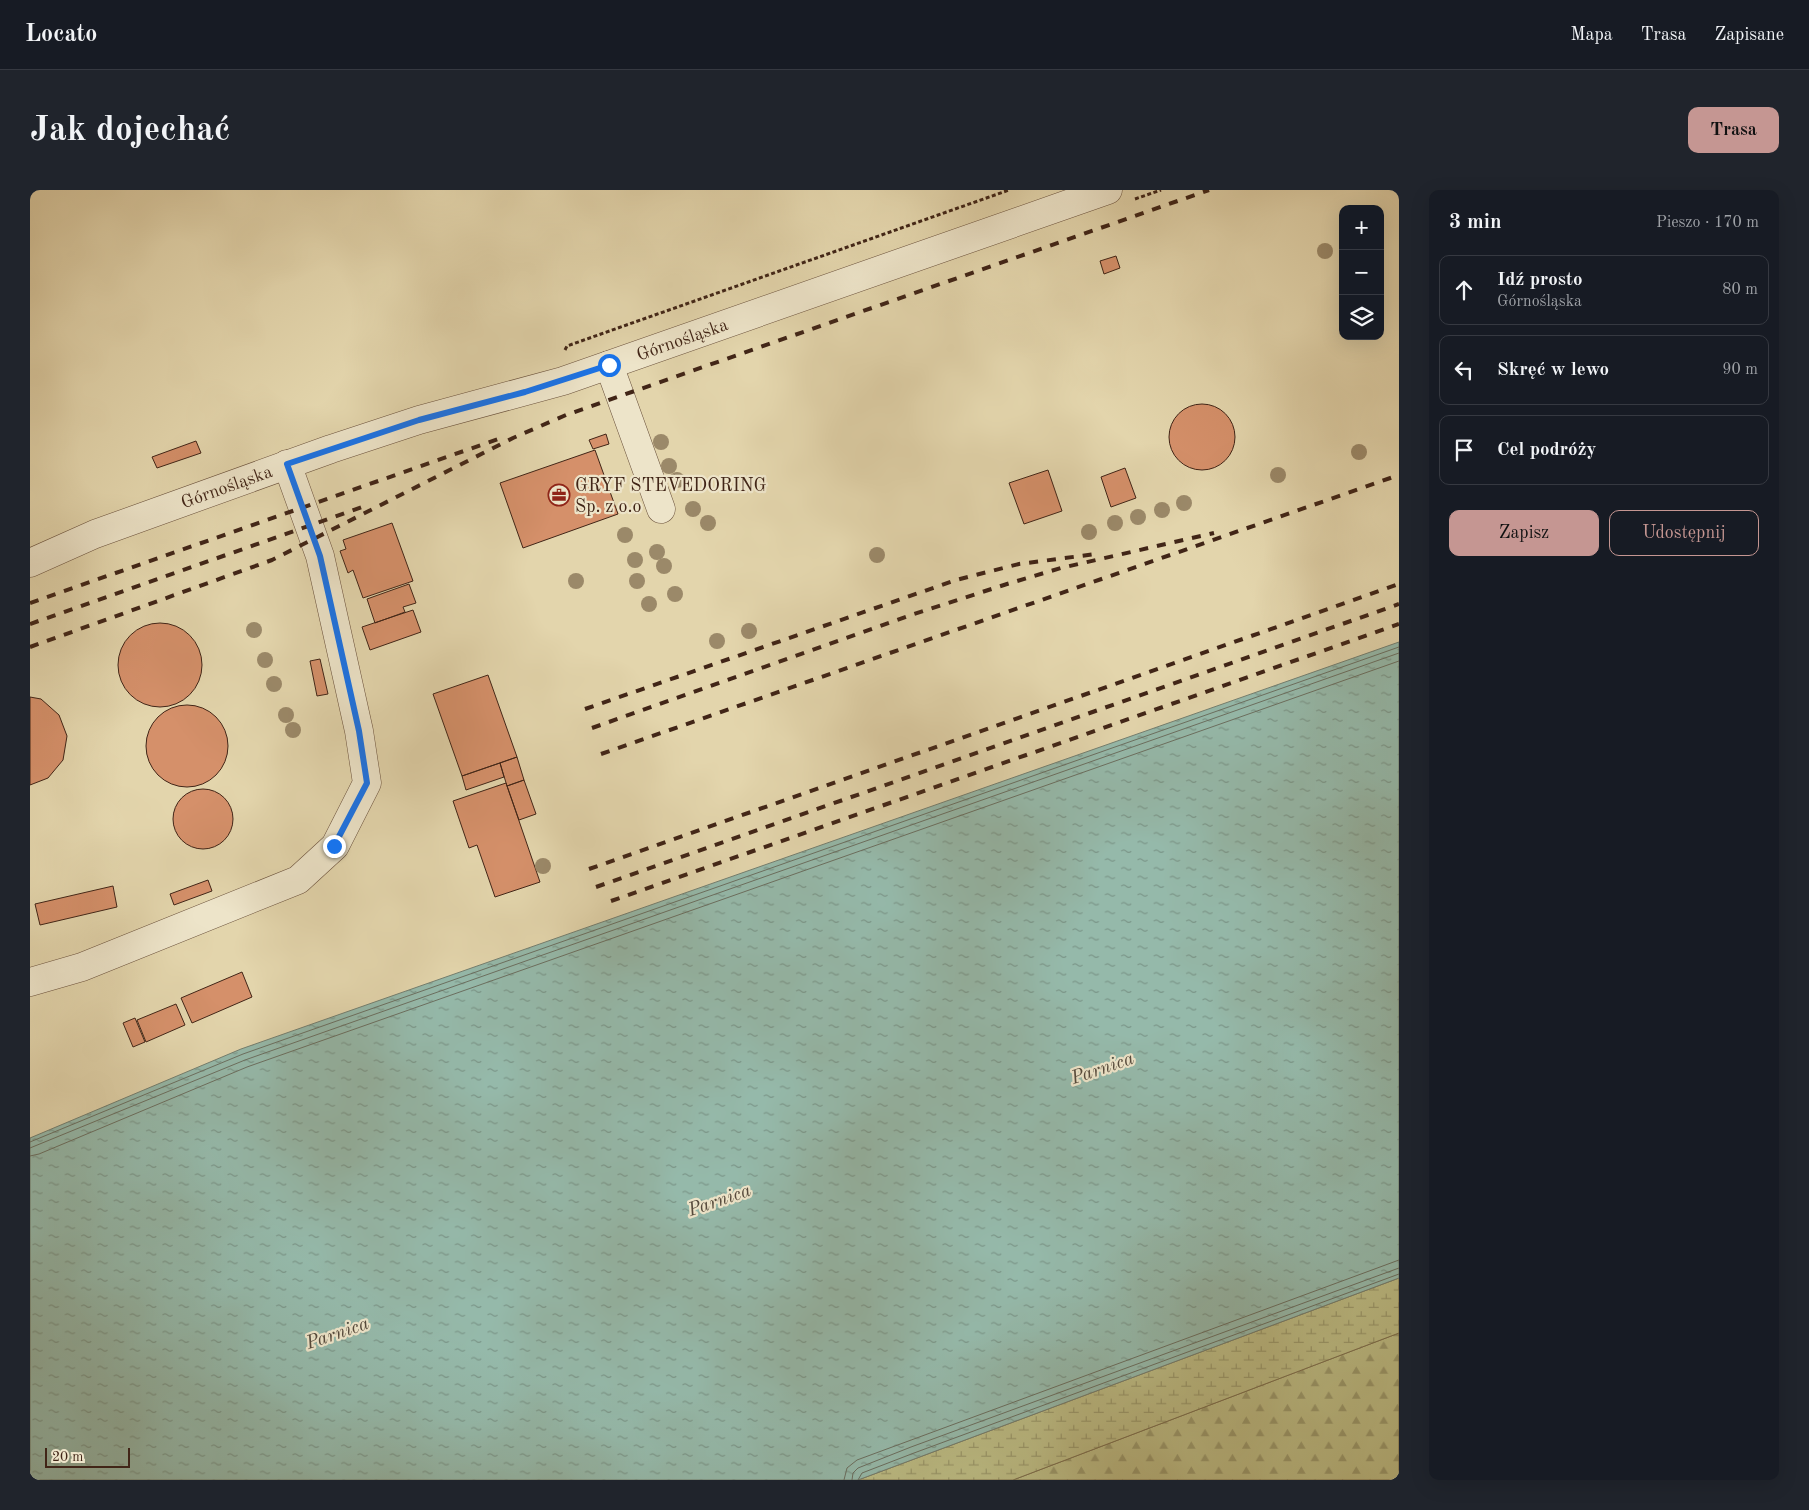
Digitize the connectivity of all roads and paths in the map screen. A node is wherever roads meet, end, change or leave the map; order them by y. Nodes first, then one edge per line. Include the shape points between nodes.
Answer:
1 (1108, 190) edge
2 (609, 365) junction
3 (287, 464) junction
4 (661, 509) dead end
5 (30, 564) edge
6 (30, 982) edge

1 - 2 lane, Górnośląska
2 - 3 lane, Górnośląska via 525,392 419,420
2 - 4 lane
3 - 5 lane, Górnośląska via 95,534
3 - 6 lane via 320,556 359,731 367,783 334,846 298,880 82,967

